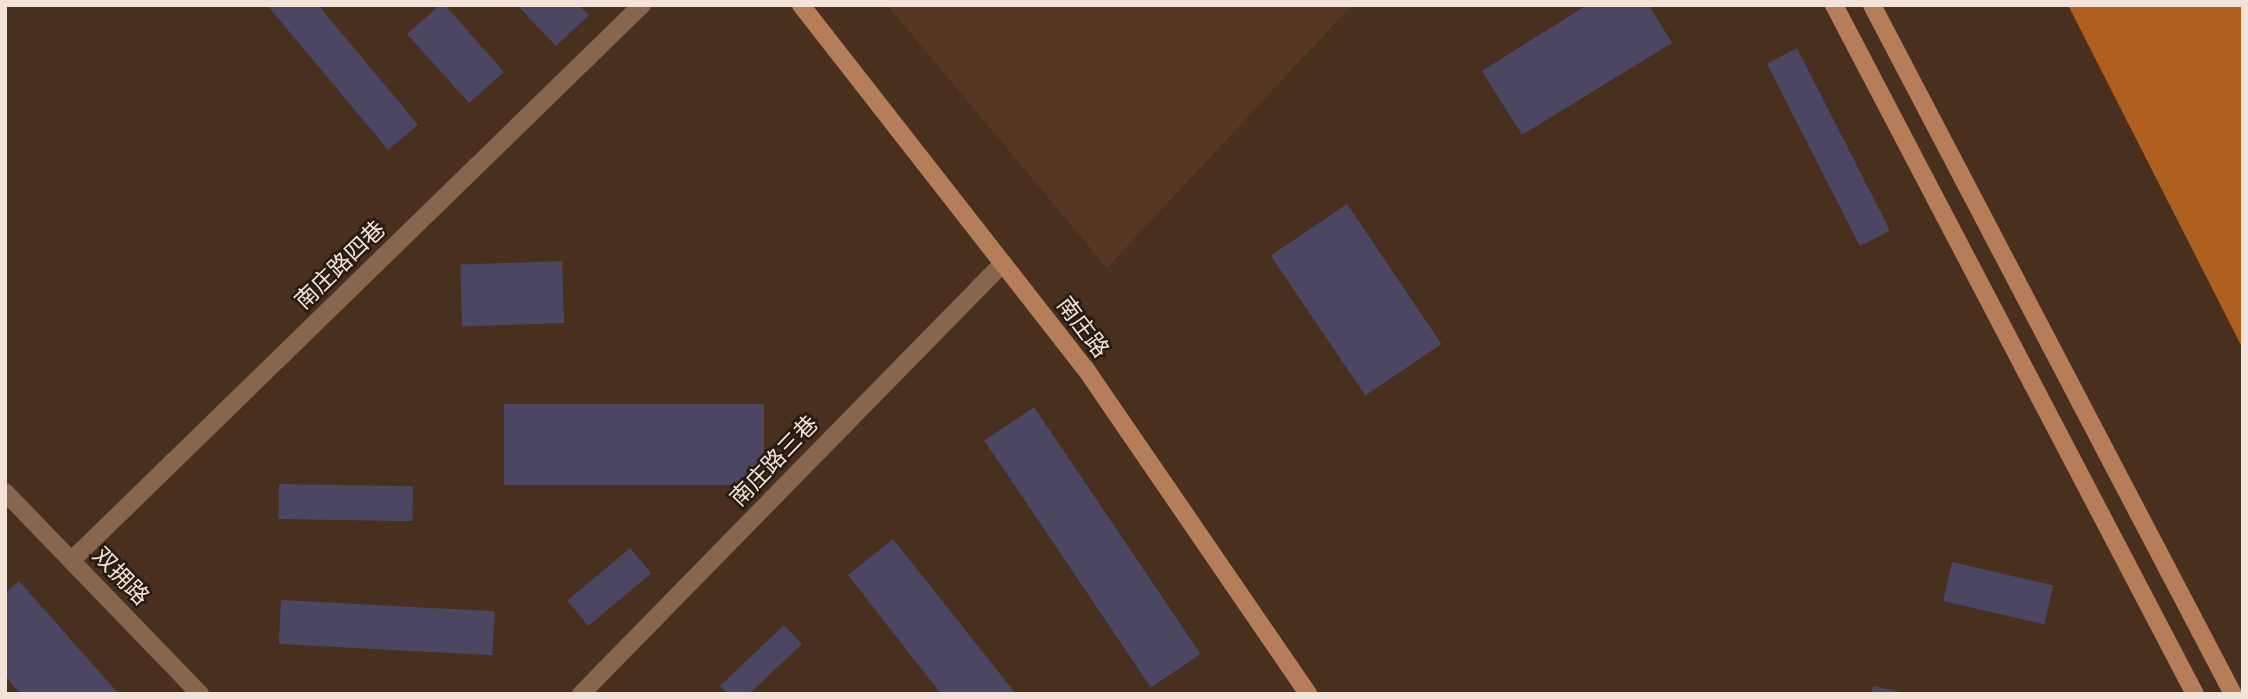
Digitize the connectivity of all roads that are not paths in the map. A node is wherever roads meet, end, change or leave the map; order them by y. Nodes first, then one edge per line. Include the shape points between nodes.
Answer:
1 (642, 5) edge
2 (801, 5) edge
3 (1833, 5) edge
4 (1872, 5) edge
5 (1003, 263) junction
6 (5, 492) edge
7 (72, 560) junction
8 (200, 694) edge
9 (581, 694) edge
10 (1308, 694) edge
11 (2195, 694) edge
12 (2233, 694) edge

1 - 7 street, 南庄路四巷
2 - 5 main road, 南庄路
3 - 11 main road
4 - 12 main road
5 - 9 street, 南庄路三巷
5 - 10 main road, 南庄路 via 1085,368
6 - 7 street, 双拥路
7 - 8 street, 双拥路

